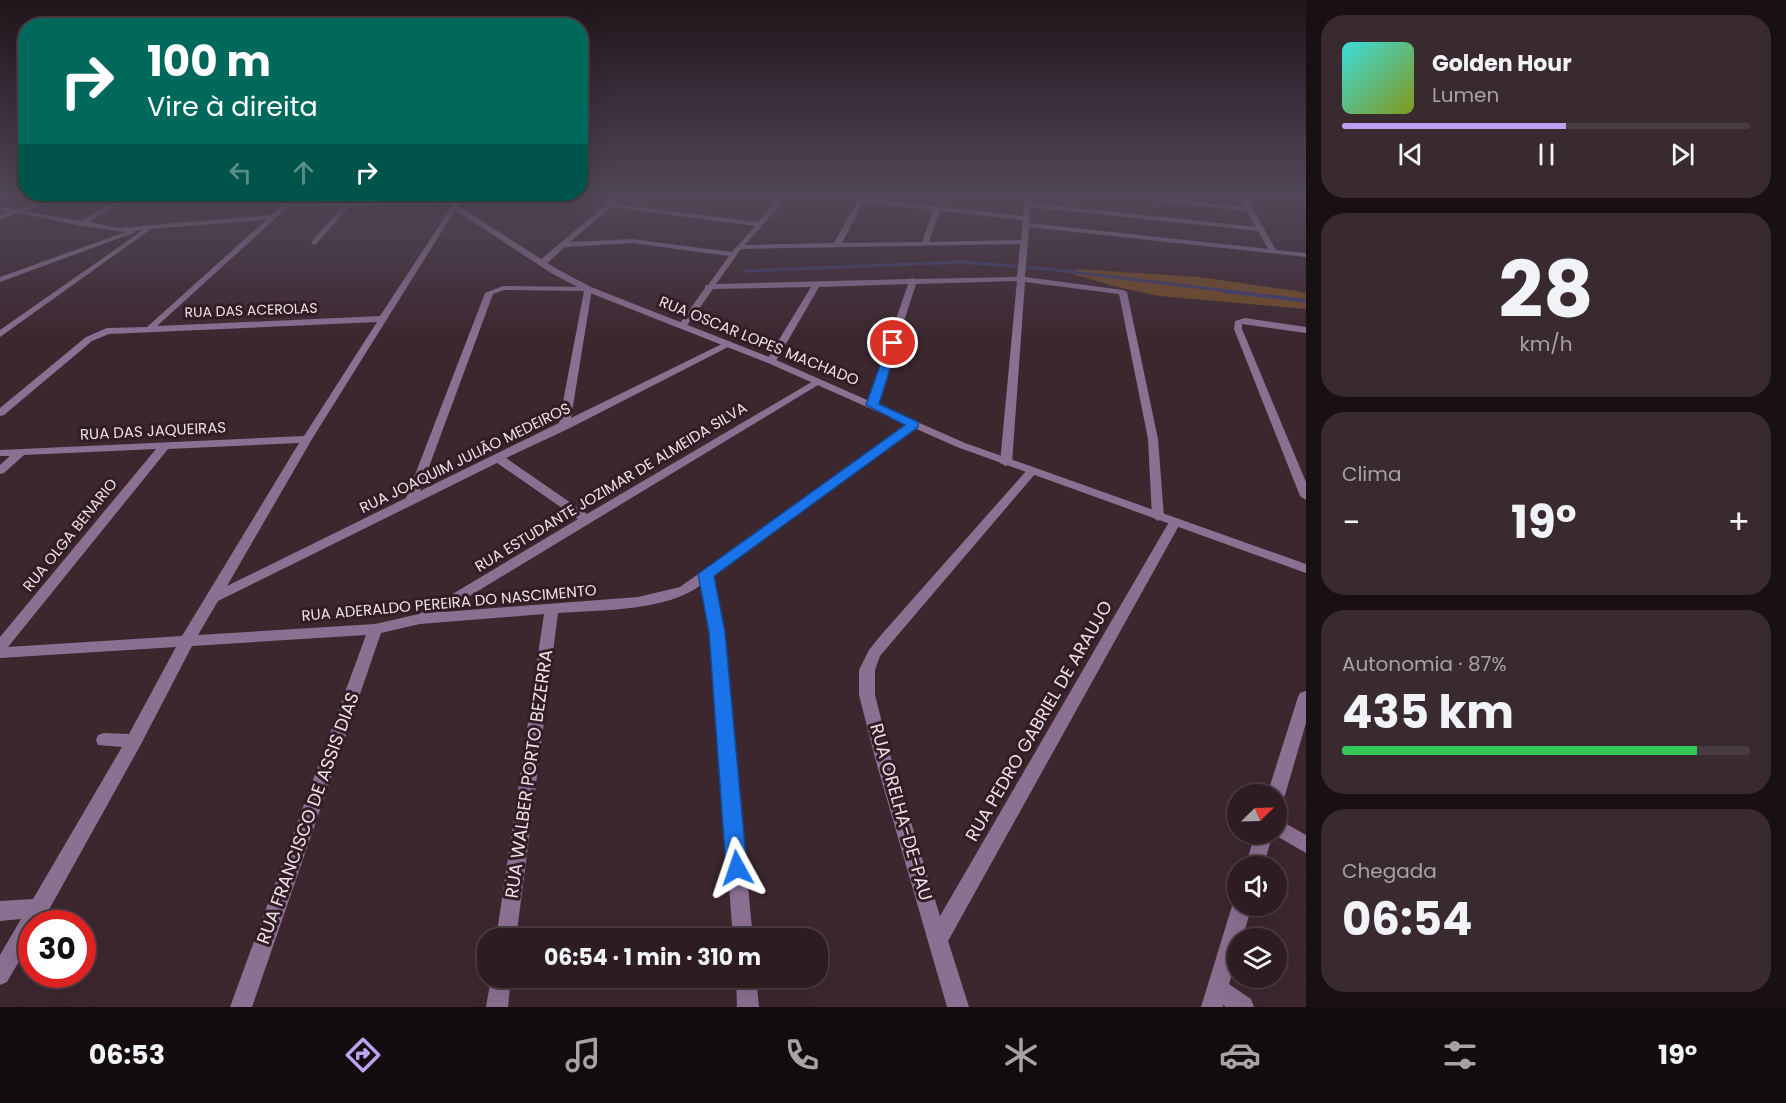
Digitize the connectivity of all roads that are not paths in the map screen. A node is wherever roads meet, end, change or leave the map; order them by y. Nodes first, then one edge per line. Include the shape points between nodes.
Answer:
1 (99, 244) edge
2 (128, 244) edge
3 (244, 244) edge
4 (429, 244) edge
5 (515, 244) edge
6 (578, 244) edge
7 (661, 244) edge
8 (741, 244) edge
9 (882, 244) edge
10 (1024, 244) edge
11 (1208, 244) edge
12 (1268, 244) edge
13 (564, 245) joint
14 (837, 245) joint
15 (739, 247) junction
16 (1272, 252) junction
17 (733, 254) junction
18 (1306, 255) edge
19 (542, 263) junction
20 (1022, 271) junction
21 (0, 280) edge
22 (913, 280) junction
23 (816, 285) junction
24 (708, 287) junction
25 (588, 289) junction
26 (381, 319) junction
27 (151, 327) junction
28 (682, 327) junction
29 (1306, 330) edge
30 (0, 334) edge
31 (729, 344) junction
32 (771, 361) junction
33 (818, 382) junction
34 (872, 405) junction
35 (0, 413) edge
36 (914, 425) junction
37 (564, 427) junction
38 (307, 439) junction
39 (165, 445) junction
40 (21, 452) junction
41 (0, 453) edge
42 (499, 459) junction
43 (1006, 463) junction
44 (0, 471) edge
45 (1031, 472) junction
46 (1306, 496) edge
47 (411, 500) junction
48 (1158, 517) junction
49 (586, 519) junction
50 (1175, 522) junction
51 (1306, 569) edge
52 (706, 574) junction
53 (214, 598) junction
54 (552, 609) junction
55 (420, 619) junction
56 (375, 630) junction
57 (189, 639) junction
58 (0, 647) edge
59 (0, 653) edge
60 (1306, 697) edge
61 (104, 740) dead end
62 (134, 741) junction
63 (1279, 784) edge
64 (1287, 833) edge
65 (1306, 845) edge
66 (39, 908) junction
67 (0, 911) edge
68 (1239, 916) edge
69 (508, 928) edge
70 (741, 928) edge
71 (938, 939) junction
72 (0, 975) edge
73 (500, 988) edge
74 (747, 988) edge
75 (1215, 998) edge
76 (241, 1007) edge
77 (497, 1007) edge
78 (748, 1007) edge
79 (958, 1007) edge
80 (1243, 1007) edge

1 - 21 street
2 - 30 street
3 - 27 street
4 - 26 street
5 - 19 street, RUA OSCAR LOPES MACHADO
6 - 13 street
7 - 17 street
8 - 15 street
9 - 14 street
10 - 20 street
11 - 16 street
12 - 16 street
13 - 19 street
14 - 15 street
15 - 17 street
16 - 18 street
17 - 24 street
19 - 25 street, RUA OSCAR LOPES MACHADO
20 - 22 street
20 - 43 street
20 - 48 street via 1123,292 1153,439
22 - 23 street
22 - 34 street
23 - 24 street
23 - 32 street
24 - 28 street
25 - 28 street, RUA OSCAR LOPES MACHADO
25 - 37 street
25 - 47 street via 503,288 489,292
26 - 27 street, RUA DAS ACEROLAS
26 - 38 street
27 - 35 street, RUA DAS ACEROLAS via 107,331 89,339
28 - 31 street, RUA OSCAR LOPES MACHADO
29 - 46 street via 1239,323
31 - 32 street, RUA OSCAR LOPES MACHADO
31 - 37 street, RUA JOAQUIM JULIÃO MEDEIROS
32 - 33 street, RUA OSCAR LOPES MACHADO
33 - 34 street, RUA OSCAR LOPES MACHADO
33 - 49 street, RUA ESTUDANTE JOZIMAR DE ALMEIDA SILVA
34 - 36 street, RUA OSCAR LOPES MACHADO
36 - 43 street, RUA OSCAR LOPES MACHADO
36 - 52 street, RUA ADERALDO PEREIRA DO NASCIMENTO
37 - 42 street, RUA JOAQUIM JULIÃO MEDEIROS
38 - 39 street, RUA DAS JAQUEIRAS
38 - 53 street
39 - 40 street, RUA DAS JAQUEIRAS
39 - 58 street, RUA OLGA BENARIO
40 - 41 street, RUA DAS JAQUEIRAS
40 - 44 street
42 - 47 street, RUA JOAQUIM JULIÃO MEDEIROS
42 - 49 street
43 - 45 street, RUA OSCAR LOPES MACHADO
45 - 48 street, RUA OSCAR LOPES MACHADO
45 - 71 street, RUA ORELHA-DE-PAU via 874,654 867,670 867,694 883,758
47 - 53 street, RUA JOAQUIM JULIÃO MEDEIROS
48 - 50 street, RUA OSCAR LOPES MACHADO
49 - 55 street, RUA ESTUDANTE JOZIMAR DE ALMEIDA SILVA
50 - 51 street, RUA OSCAR LOPES MACHADO
50 - 71 street, RUA PEDRO GABRIEL DE ARAUJO
52 - 54 street, RUA ADERALDO PEREIRA DO NASCIMENTO via 684,591 663,597
52 - 70 street via 717,632
53 - 57 street
54 - 55 street, RUA ADERALDO PEREIRA DO NASCIMENTO
54 - 69 street, RUA WALBER PORTO BEZERRA
55 - 56 street, RUA ADERALDO PEREIRA DO NASCIMENTO
56 - 57 street, RUA ADERALDO PEREIRA DO NASCIMENTO
56 - 76 street, RUA FRANCISCO DE ASSIS DIAS
57 - 59 street, RUA ADERALDO PEREIRA DO NASCIMENTO
57 - 62 street
60 - 63 street
61 - 62 street
62 - 66 street
64 - 65 street
66 - 67 street
66 - 72 street
68 - 75 street
71 - 79 street, RUA ORELHA-DE-PAU
73 - 77 street
74 - 78 street
75 - 80 street

